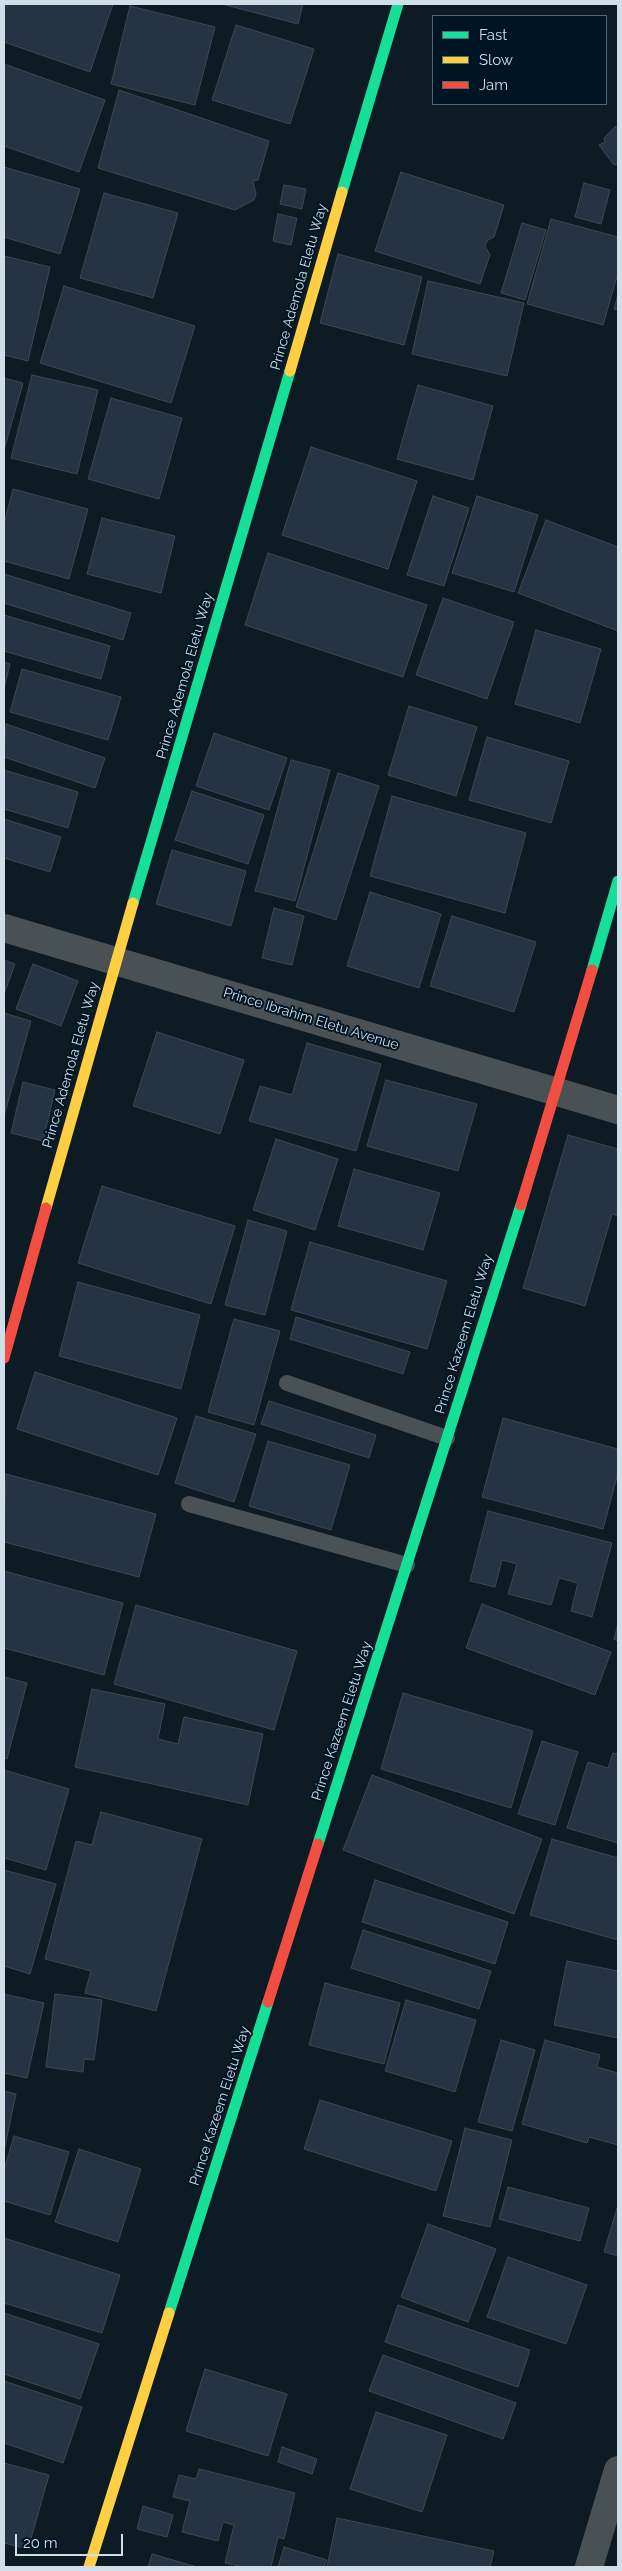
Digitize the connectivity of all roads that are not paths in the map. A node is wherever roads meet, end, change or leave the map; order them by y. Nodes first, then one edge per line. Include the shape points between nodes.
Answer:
1 (398, 4) edge
2 (618, 881) edge
3 (4, 928) edge
4 (116, 961) junction
5 (557, 1092) junction
6 (618, 1110) edge
7 (4, 1358) edge
8 (287, 1383) dead end
9 (448, 1438) junction
10 (189, 1504) dead end
11 (408, 1565) junction
12 (618, 2470) edge
13 (89, 2567) edge
14 (589, 2567) edge

1 - 4 street, Prince Ademola Eletu Way
2 - 5 street, Prince Kazeem Eletu Way
3 - 4 street, Prince Ibrahim Eletu Avenue
4 - 5 street, Prince Ibrahim Eletu Avenue
4 - 7 street, Prince Ademola Eletu Way
5 - 6 street, Prince Ibrahim Eletu Avenue
5 - 9 street, Prince Kazeem Eletu Way
8 - 9 lane
9 - 11 street, Prince Kazeem Eletu Way
10 - 11 lane
11 - 13 street, Prince Kazeem Eletu Way
12 - 14 street

